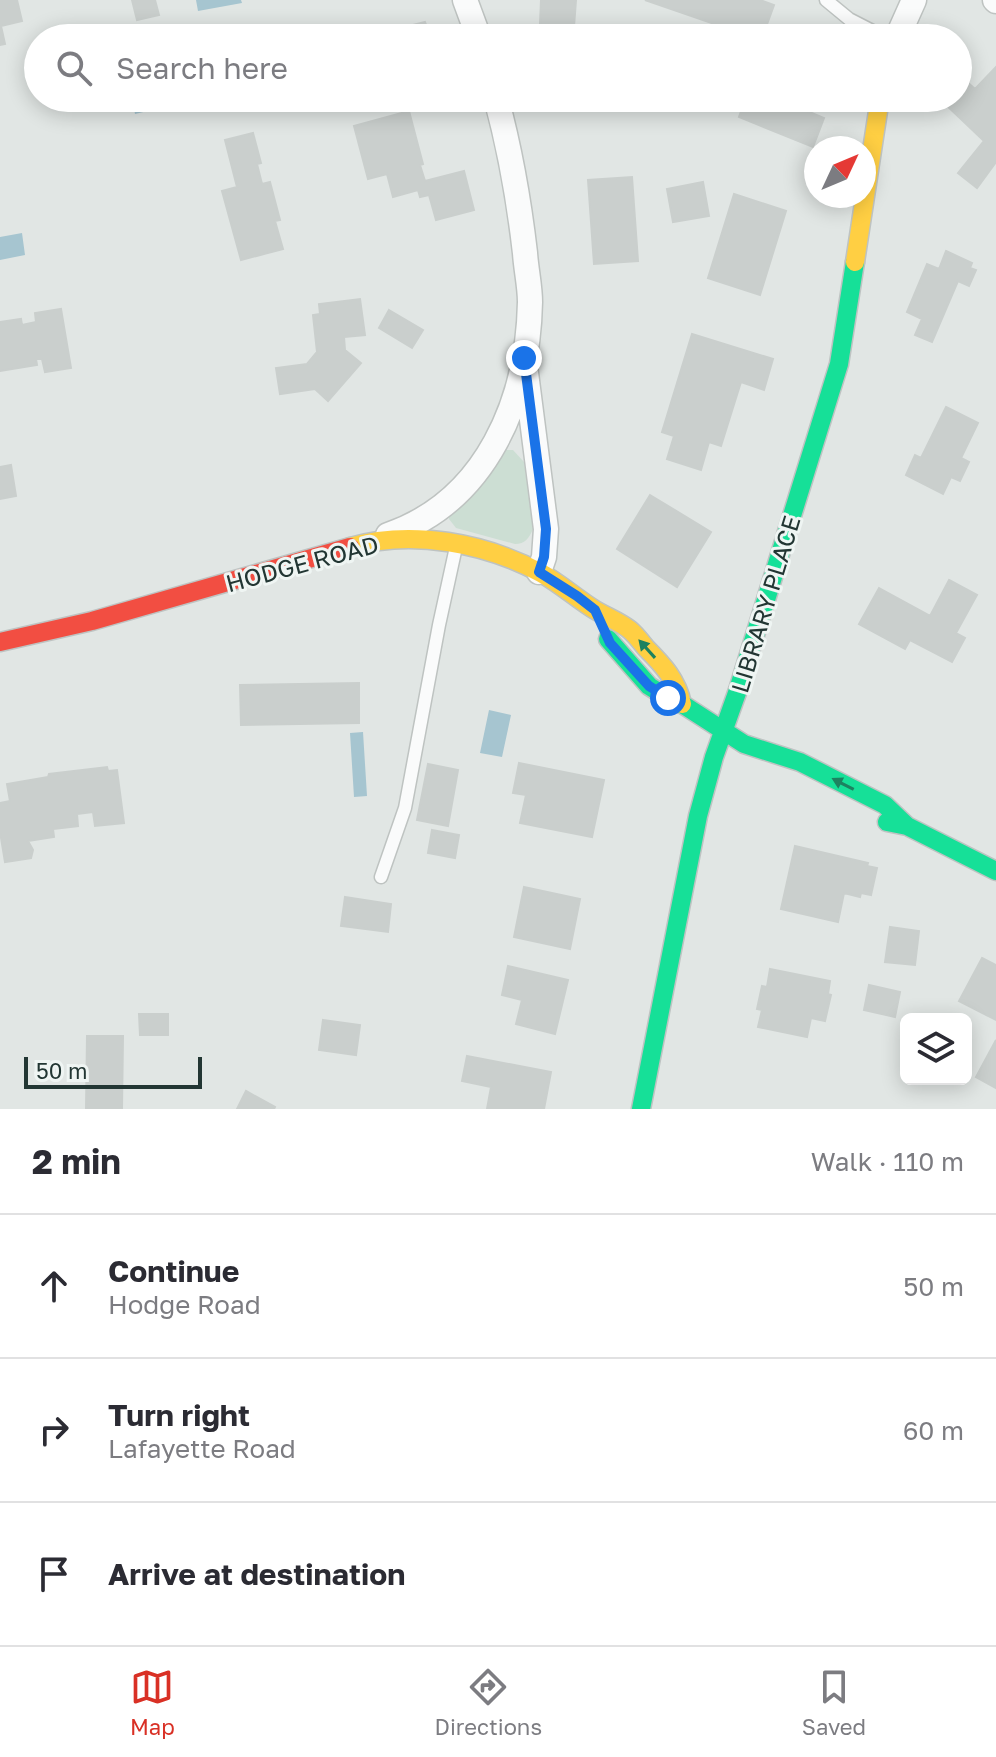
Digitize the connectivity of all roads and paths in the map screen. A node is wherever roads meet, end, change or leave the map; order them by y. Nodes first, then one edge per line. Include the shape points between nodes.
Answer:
1 (465, 0) edge
2 (826, 0) edge
3 (914, 0) edge
4 (474, 24) edge
5 (859, 24) edge
6 (903, 24) edge
7 (500, 112) edge
8 (878, 112) edge
9 (524, 358) junction
10 (371, 541) junction
11 (457, 544) junction
12 (539, 572) junction
13 (0, 642) edge
14 (723, 732) junction
15 (756, 749) junction
16 (790, 778) dead end
17 (860, 813) dead end
18 (907, 826) junction
19 (996, 871) edge
20 (381, 877) dead end
21 (641, 1109) edge

1 - 4 street
2 - 5 lane
3 - 6 street
7 - 9 street via 520,210 530,299
8 - 14 street, LIBRARY PLACE via 839,364
9 - 10 street via 502,429 463,489 409,528
9 - 12 street via 546,529
10 - 11 street, HODGE ROAD
10 - 13 street, HODGE ROAD
11 - 12 street, HODGE ROAD
11 - 20 lane via 405,808
12 - 14 street, HODGE ROAD via 629,629 669,672 682,704
14 - 15 street, HODGE ROAD
14 - 21 street, LIBRARY PLACE via 698,816
15 - 16 street, HODGE ROAD
18 -> 15 street, HODGE ROAD via 885,805 800,762
17 - 18 street, HODGE ROAD
18 - 19 street, HODGE ROAD

